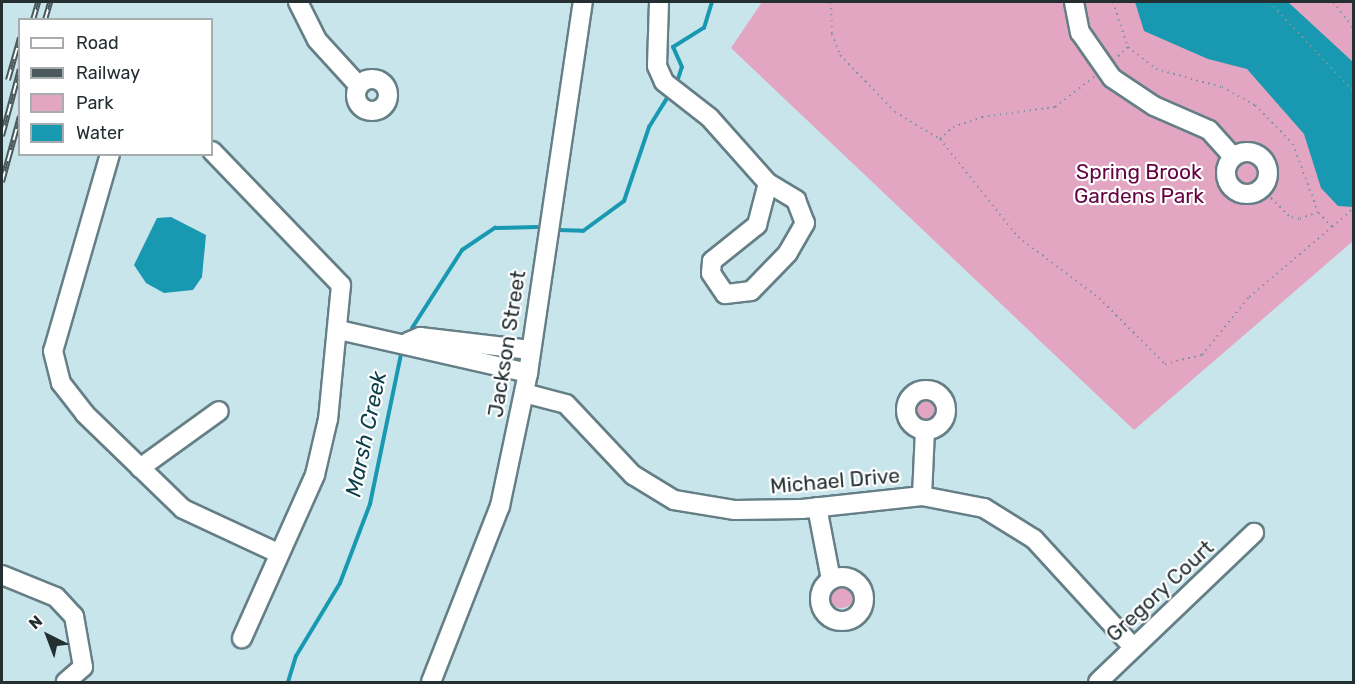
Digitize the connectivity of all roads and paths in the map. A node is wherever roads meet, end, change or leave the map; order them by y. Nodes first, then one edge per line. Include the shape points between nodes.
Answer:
1 (298, 2) edge
2 (583, 2) edge
3 (659, 2) edge
4 (831, 2) edge
5 (1074, 2) edge
6 (1113, 2) edge
7 (1269, 2) edge
8 (1333, 2) edge
9 (1353, 29) edge
10 (1128, 47) junction
11 (1104, 68) junction
12 (359, 86) dead end
13 (1353, 93) edge
14 (940, 139) junction
15 (213, 152) edge
16 (109, 156) edge
17 (1233, 157) junction
18 (768, 183) junction
19 (1261, 188) junction
20 (1353, 208) edge
21 (1318, 212) junction
22 (1332, 227) junction
23 (339, 330) junction
24 (408, 342) junction
25 (530, 350) junction
26 (528, 373) junction
27 (524, 393) junction
28 (219, 411) dead end
29 (924, 430) dead end
30 (140, 468) junction
31 (922, 496) junction
32 (816, 507) junction
33 (1254, 533) dead end
34 (278, 553) junction
35 (2, 575) edge
36 (831, 580) dead end
37 (242, 638) dead end
38 (1132, 646) junction
39 (66, 682) edge
40 (431, 682) edge
41 (1098, 682) edge

1 - 12 street via 317,40
2 - 25 street, Jackson Street
3 - 18 street via 657,66 664,82 710,118
4 - 14 path via 832,34 840,56 888,106
5 - 11 street via 1080,32
6 - 10 path
7 - 13 path
8 - 9 path
10 - 11 path
10 - 21 path via 1156,69 1222,87 1255,105 1293,144
11 - 14 path via 1055,107 982,117 953,127
11 - 17 street via 1154,106 1209,130
14 - 22 path via 1018,237 1099,298 1165,364 1202,355 1249,297
15 - 23 street via 341,285
16 - 30 street via 54,351 61,383
17 - 19 street via 1253,153 1264,162 1267,175
17 - 19 street via 1226,168 1231,187 1243,194
18 - 18 street via 757,225 712,261 711,273 725,294 751,291 801,236 805,223 796,200
19 - 21 path via 1289,216 1299,219
20 - 22 path
21 - 22 path
23 - 24 street
23 - 34 street via 315,475
24 - 25 street via 420,337
24 - 26 street via 461,361
25 - 26 street, Jackson Street
26 - 27 street, Jackson Street
27 - 32 street, Michael Drive via 566,404 633,475 674,500 735,510
27 - 40 street, Jackson Street via 500,506
28 - 30 street
29 - 31 street
30 - 34 street via 183,509
31 - 32 street, Michael Drive
31 - 38 street, Michael Drive via 984,508 1024,531
32 - 36 street
33 - 38 street, Gregory Court
34 - 37 street
35 - 39 street via 67,604 82,640 83,667
38 - 41 street, Gregory Court

